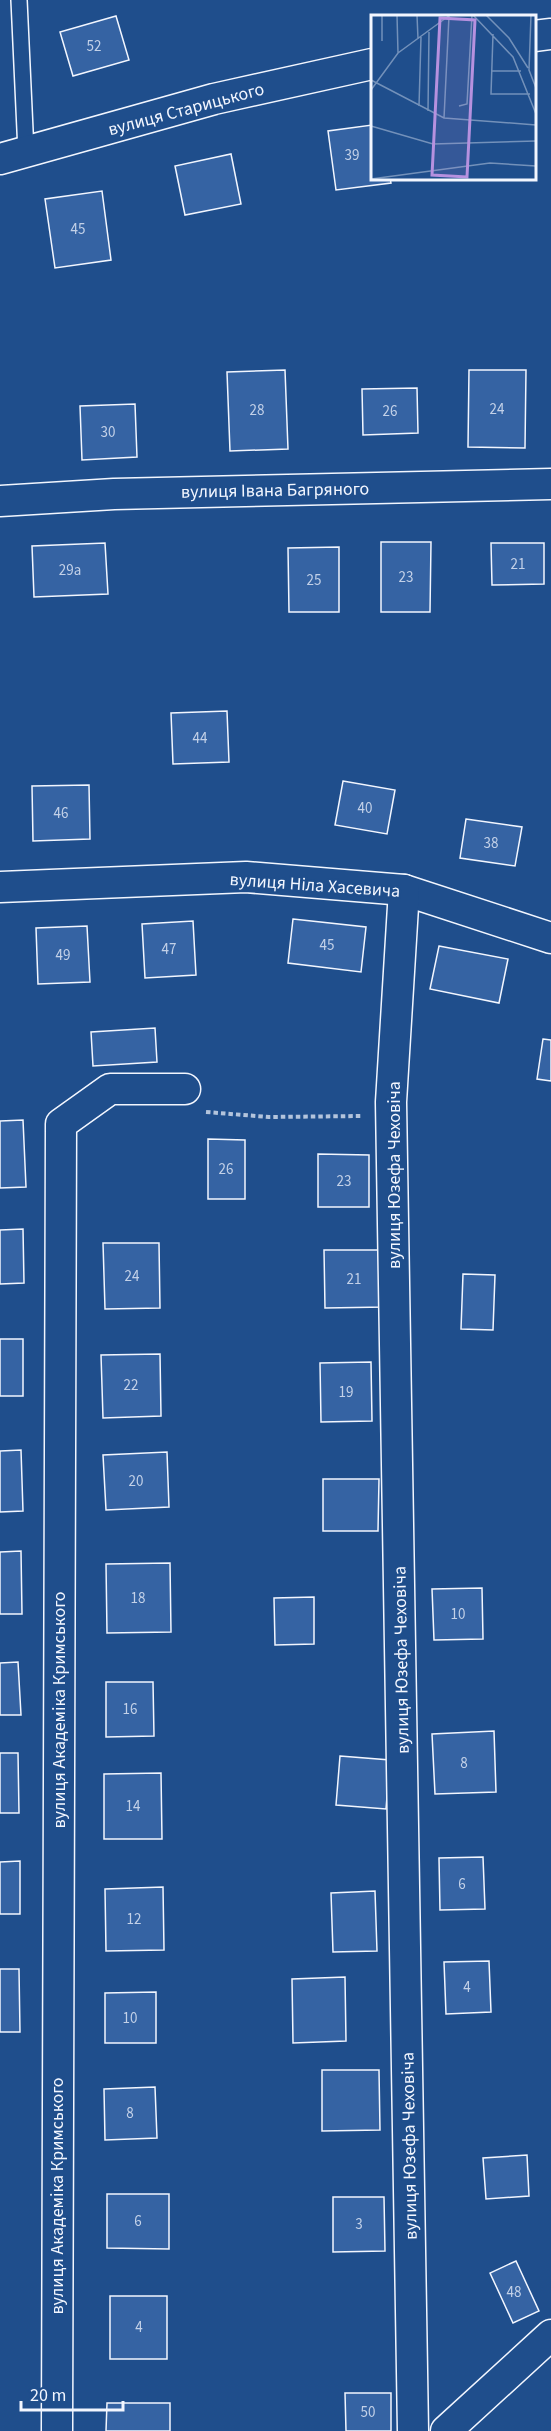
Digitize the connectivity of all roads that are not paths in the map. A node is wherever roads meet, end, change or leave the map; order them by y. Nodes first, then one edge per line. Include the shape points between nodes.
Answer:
1 (19, 0) edge
2 (551, 33) edge
3 (536, 36) edge
4 (371, 64) edge
5 (13, 156) edge
6 (551, 484) edge
7 (0, 501) edge
8 (0, 887) edge
9 (404, 890) junction
10 (551, 938) edge
11 (185, 1089) road end
12 (551, 2335) edge
13 (57, 2431) edge
14 (413, 2431) edge
15 (446, 2431) edge

1 - 5 lane
2 - 3 street
4 - 5 street, вулиця Старицького via 214,99
6 - 7 street, вулиця Івана Багряного via 114,494
8 - 9 street, вулиця Ніла Хасевича via 246,876
9 - 10 street, вулиця Ніла Хасевича
9 - 14 street, вулиця Юзефа Чеховіча via 392,1116
11 - 13 street, вулиця Академіка Кримського via 110,1089 61,1124
12 - 15 street

